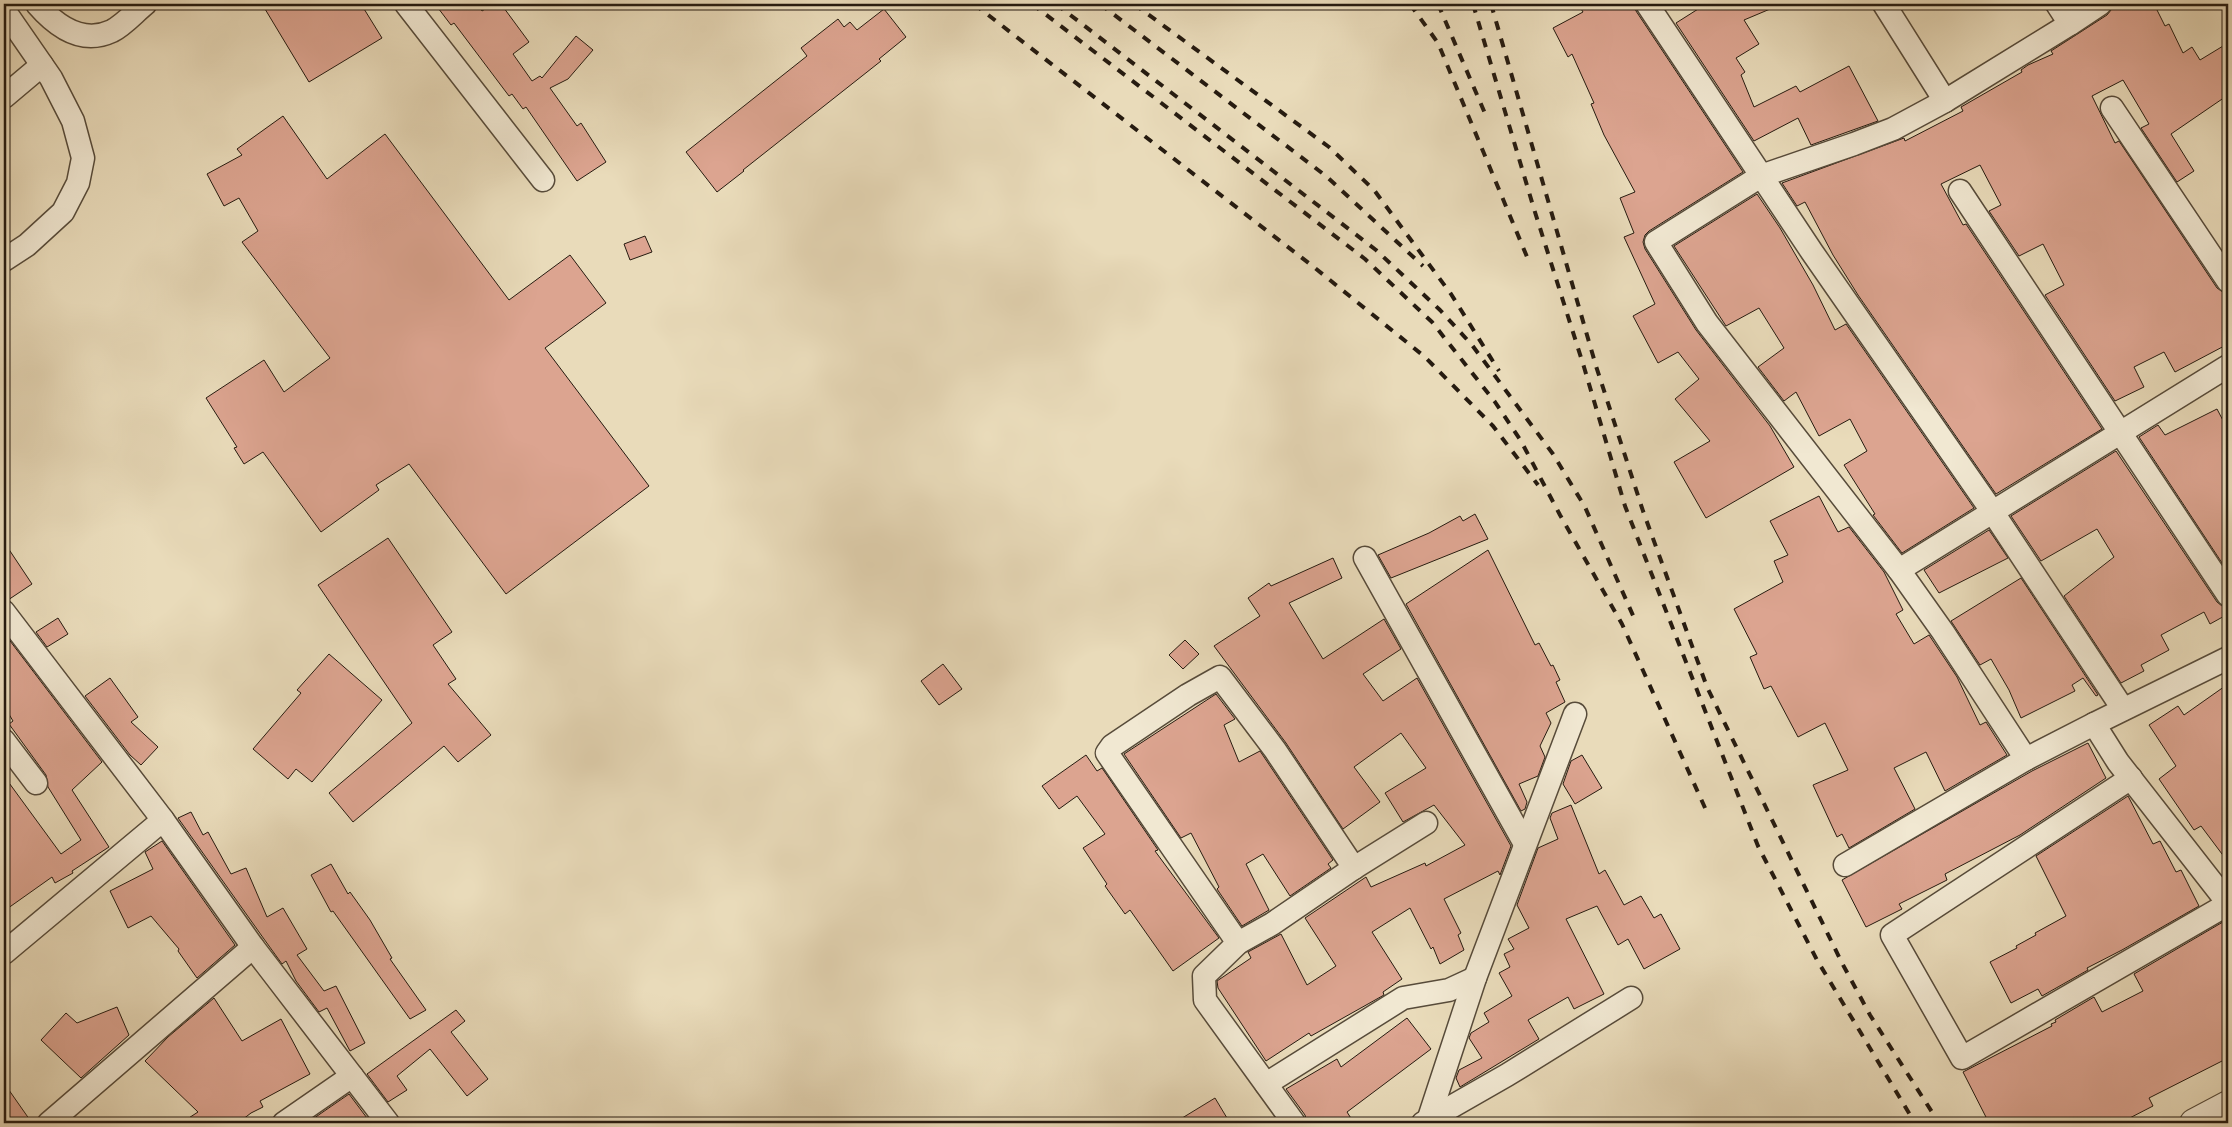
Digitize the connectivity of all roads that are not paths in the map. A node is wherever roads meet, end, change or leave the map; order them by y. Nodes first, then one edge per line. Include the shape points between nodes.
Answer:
1 (37, 4) edge
2 (146, 4) edge
3 (406, 4) edge
4 (1647, 4) edge
5 (1884, 4) edge
6 (2057, 4) edge
7 (2100, 4) edge
8 (4, 10) edge
9 (2070, 24) junction
10 (42, 65) junction
11 (4, 97) edge
12 (1945, 101) junction
13 (2112, 108) dead end
14 (1761, 176) junction
15 (543, 180) dead end
16 (1960, 191) dead end
17 (4, 260) edge
18 (2228, 281) edge
19 (2228, 366) edge
20 (2121, 433) junction
21 (1992, 511) junction
22 (1365, 558) dead end
23 (1899, 570) junction
24 (2228, 595) edge
25 (4, 612) edge
26 (2226, 664) edge
27 (2124, 709) junction
28 (1575, 714) dead end
29 (2094, 724) junction
30 (4, 741) edge
31 (2026, 759) junction
32 (2131, 778) junction
33 (36, 783) dead end
34 (163, 820) junction
35 (1426, 823) dead end
36 (1525, 844) junction
37 (1845, 865) dead end
38 (1354, 868) junction
39 (2228, 903) edge
40 (1238, 943) junction
41 (253, 947) junction
42 (4, 953) edge
43 (1475, 978) junction
44 (1630, 998) dead end
45 (352, 1076) junction
46 (1266, 1084) junction
47 (2228, 1105) edge
48 (1426, 1121) edge
49 (49, 1123) edge
50 (284, 1123) edge
51 (388, 1123) edge
52 (1294, 1123) edge
53 (2194, 1123) edge

1 - 2 street via 52,20 78,35 98,36 113,30
3 - 15 street
4 - 14 street
5 - 12 street
6 - 9 street
7 - 9 street
8 - 10 street
9 - 12 street
10 - 11 street
10 - 17 street via 74,121 83,158 78,184 63,212 27,245
12 - 14 street via 1893,129
13 - 18 street
14 - 21 street
14 - 23 street via 1656,242 1708,323
16 - 20 street
19 - 20 street
20 - 21 street
20 - 24 street
21 - 23 street
21 - 27 street
22 - 36 street
23 - 31 street
25 - 34 street
26 - 27 street
27 - 29 street
28 - 36 street
29 - 31 street
29 - 32 street
30 - 33 street
31 - 37 street
32 - 39 street
32 - 39 street via 1892,935 1962,1058
34 - 41 street
34 - 42 street
35 - 38 street
36 - 43 street
38 - 40 street via 1272,924
38 - 40 street via 1275,750 1220,677 1188,695 1112,746 1107,753
40 - 46 street via 1204,976 1205,1000
41 - 45 street
41 - 49 street
43 - 46 street via 1450,990 1403,998
43 - 48 street
44 - 48 street
45 - 50 street
45 - 51 street
46 - 52 street
47 - 53 street

